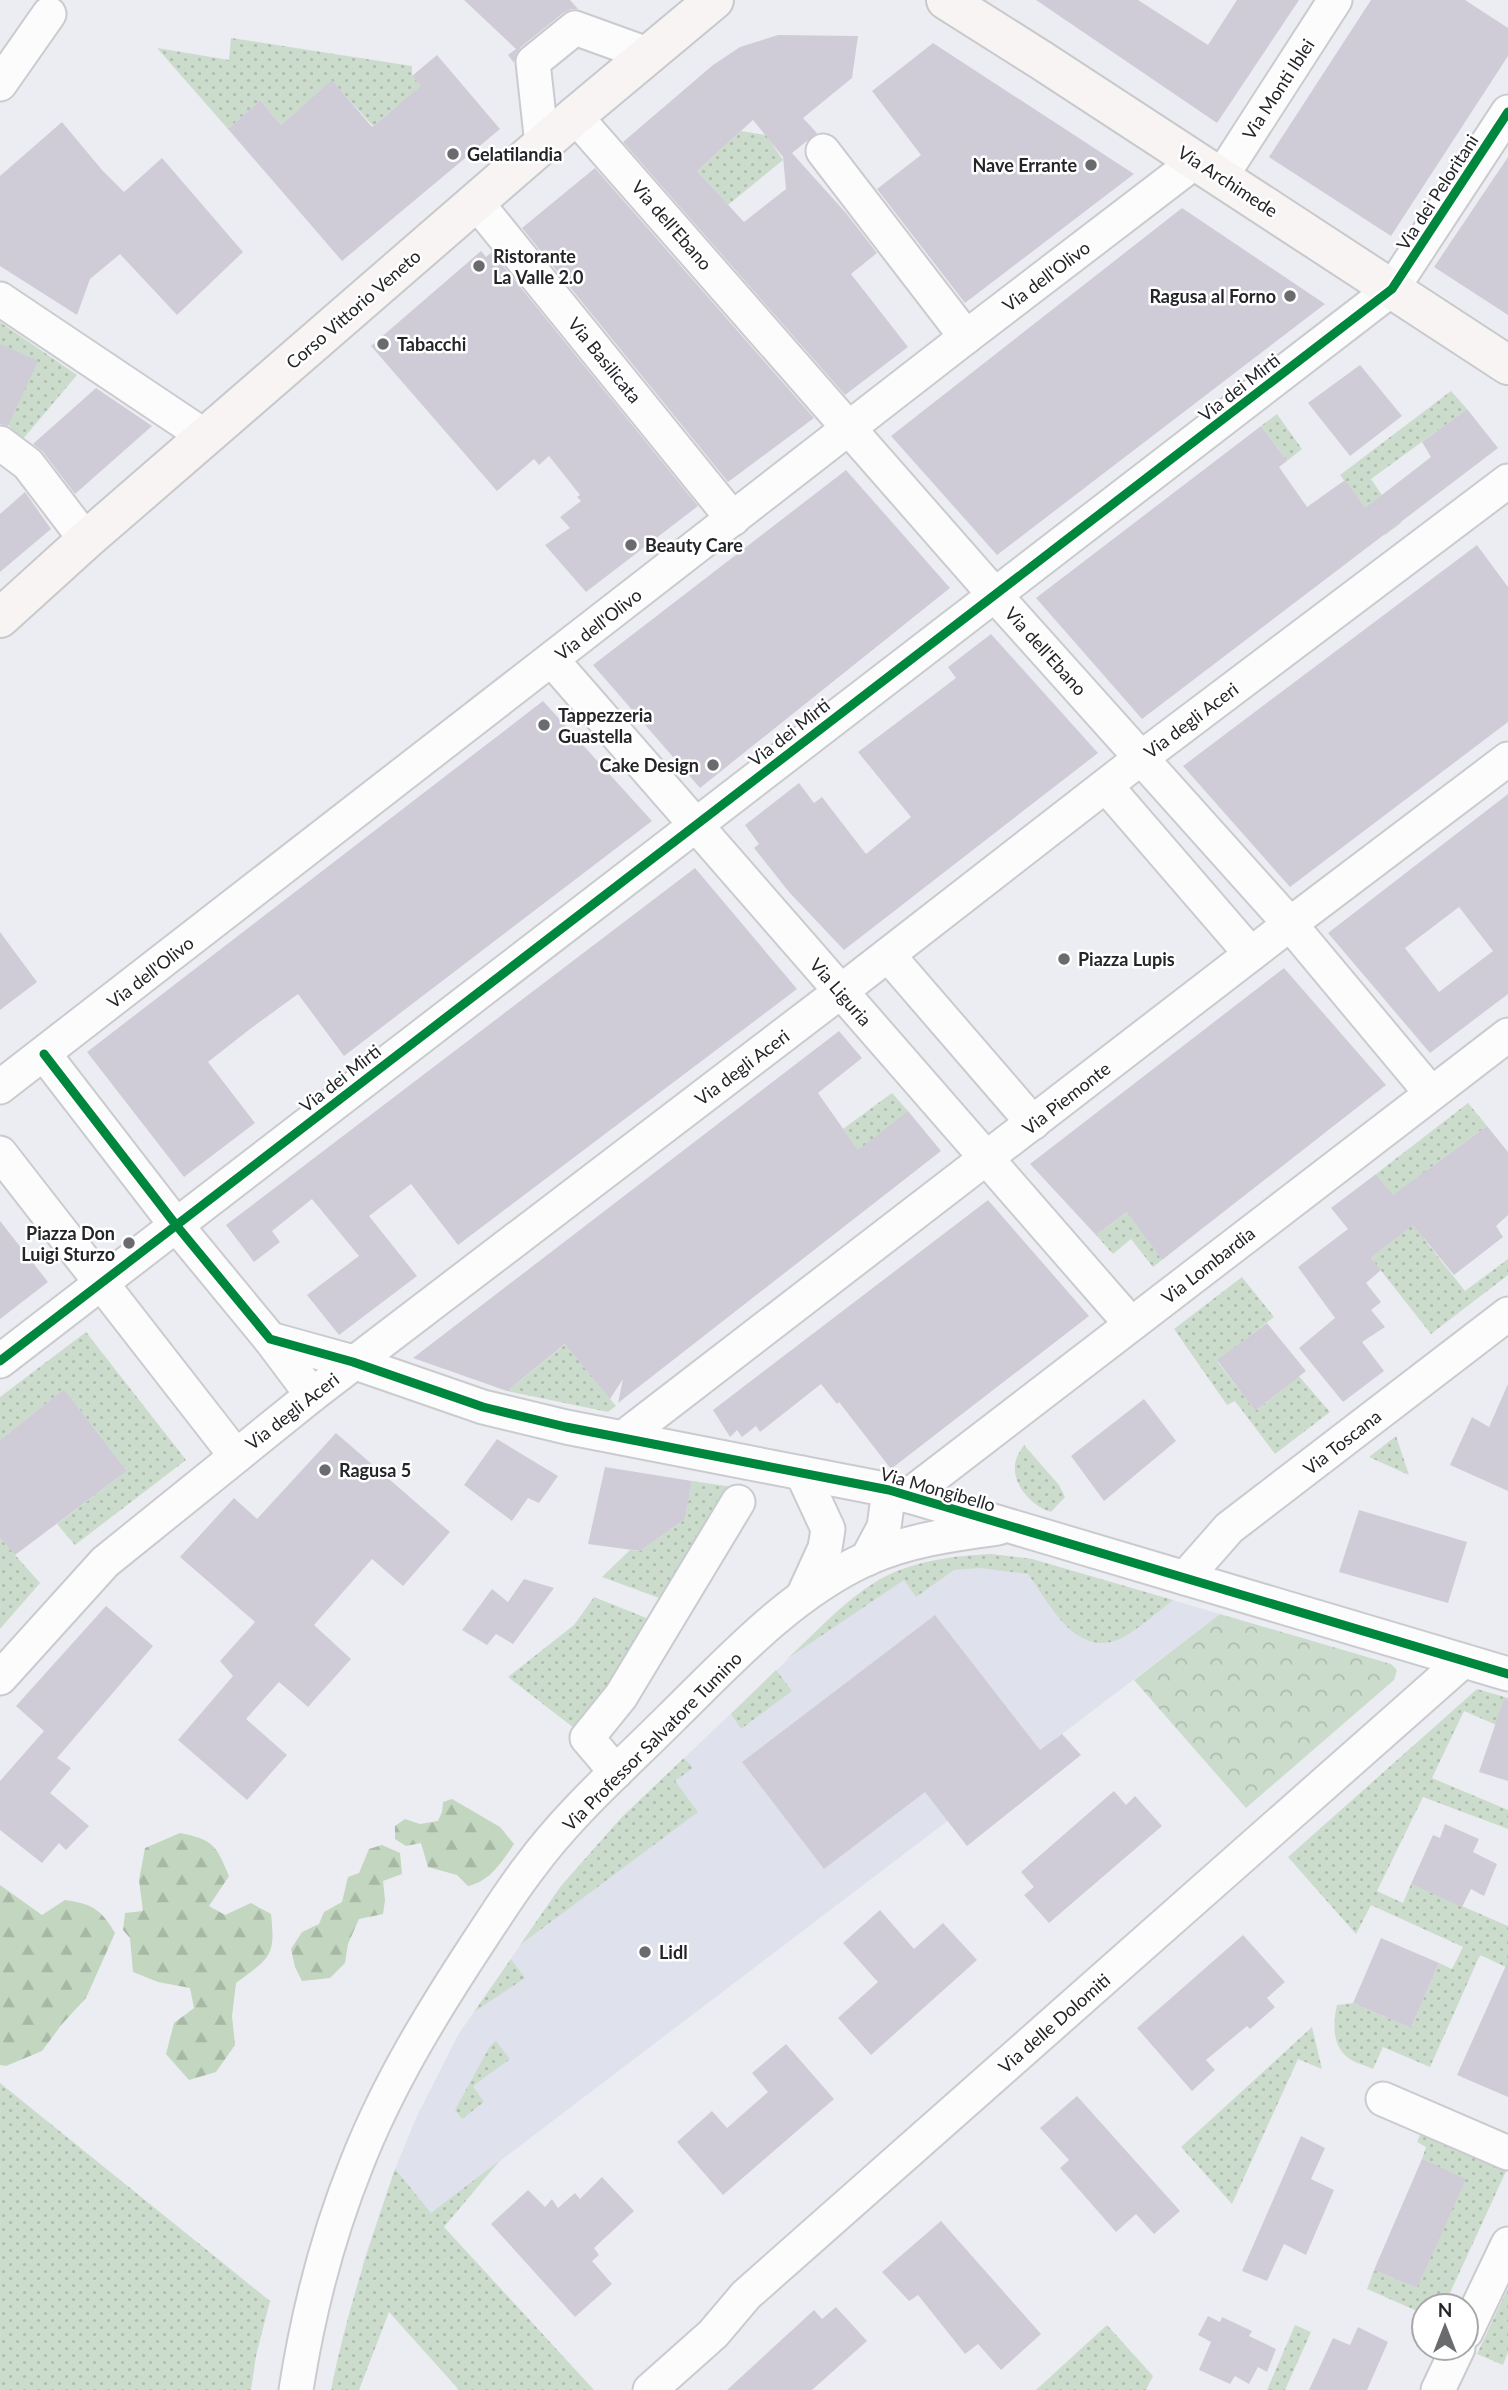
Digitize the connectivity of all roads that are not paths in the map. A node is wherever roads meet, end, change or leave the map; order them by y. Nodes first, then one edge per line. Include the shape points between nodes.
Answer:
1 (1335, 0) edge
2 (712, 1) edge
3 (948, 1) edge
4 (49, 14) dead end
5 (647, 54) junction
6 (0, 84) edge
7 (1508, 112) edge
8 (576, 116) junction
9 (542, 145) junction
10 (823, 151) dead end
11 (1209, 169) junction
12 (476, 202) junction
13 (1392, 289) junction
14 (0, 299) edge
15 (966, 337) junction
16 (1508, 365) edge
17 (850, 428) junction
18 (206, 437) junction
19 (0, 443) edge
20 (1508, 481) edge
21 (733, 519) junction
22 (86, 540) junction
23 (994, 594) junction
24 (0, 618) edge
25 (552, 660) junction
26 (1141, 758) junction
27 (1508, 759) edge
28 (1105, 786) junction
29 (697, 824) junction
30 (1290, 924) junction
31 (1251, 954) junction
32 (888, 955) junction
33 (840, 992) junction
34 (1508, 1035) edge
35 (44, 1054) junction
36 (0, 1087) edge
37 (1431, 1093) junction
38 (1033, 1123) junction
39 (0, 1153) edge
40 (987, 1159) junction
41 (176, 1225) junction
42 (102, 1281) junction
43 (1508, 1314) edge
44 (1131, 1324) junction
45 (270, 1339) junction
46 (0, 1361) edge
47 (353, 1363) junction
48 (312, 1395) junction
49 (624, 1437) junction
50 (236, 1455) junction
51 (802, 1473) junction
52 (889, 1491) junction
53 (738, 1502) dead end
54 (1011, 1527) junction
55 (828, 1529) junction
56 (867, 1559) junction
57 (1185, 1578) junction
58 (803, 1596) junction
59 (1463, 1661) junction
60 (1508, 1674) edge
61 (0, 1678) edge
62 (616, 1772) junction
63 (1383, 2099) dead end
64 (1508, 2153) edge
65 (1508, 2244) edge
66 (1480, 2303) edge
67 (1451, 2362) edge
68 (296, 2390) edge
69 (650, 2390) edge
70 (1438, 2390) edge

1 - 11 street, Via Monti Iblei
2 - 5 main road, Corso Vittorio Veneto
3 - 11 main road, Via Archimede
4 - 6 street
5 - 8 main road, Corso Vittorio Veneto
5 - 9 street via 575,28 533,62
7 - 13 street, Via dei Peloritani
8 - 9 main road, Corso Vittorio Veneto
8 - 17 street, Via dell'Ebano
9 - 12 main road, Corso Vittorio Veneto
10 - 15 street
11 - 13 main road, Via Archimede
11 - 15 street, Via dell'Olivo
12 - 18 main road, Corso Vittorio Veneto
12 - 21 street, Via Basilicata
13 - 16 main road, Via Archimede
13 - 23 street, Via dei Mirti
14 - 18 street
15 - 17 street, Via dell'Olivo
17 - 21 street, Via dell'Olivo
17 - 23 street, Via dell'Ebano
18 - 22 main road, Corso Vittorio Veneto
19 - 22 street via 27,464
20 - 26 street, Via degli Aceri
21 - 25 street, Via dell'Olivo
22 - 24 main road, Corso Vittorio Veneto
23 - 26 street, Via dell'Ebano
23 - 29 street, Via dei Mirti
25 - 29 street, Via Liguria
25 - 35 street, Via dell'Olivo
26 - 28 street, Via degli Aceri
26 - 30 street, Via dell'Ebano
27 - 30 street, Via Piemonte
28 - 31 street
28 - 32 street, Via degli Aceri
29 - 33 street, Via Liguria
29 - 41 street, Via dei Mirti
30 - 31 street, Via Piemonte
30 - 37 street, Via dell'Ebano
31 - 38 street, Via Piemonte
32 - 33 street, Via degli Aceri
32 - 38 street
33 - 40 street, Via Liguria
33 - 47 street, Via degli Aceri
34 - 37 street, Via Lombardia
35 - 36 street, Via dell'Olivo
35 - 41 street
37 - 44 street, Via Lombardia
38 - 40 street, Via Piemonte
39 - 42 street
40 - 44 street, Via Liguria
40 - 49 street, Via Piemonte
41 - 42 street, Via dei Mirti
41 - 45 street
42 - 46 street, Via dei Mirti
42 - 50 street
43 - 57 street, Via Toscana via 1229,1528
44 - 52 street, Via Lombardia
45 - 47 street, Via Mongibello
45 - 48 street
47 - 48 street, Via degli Aceri
47 - 49 street, Via Mongibello via 483,1407
48 - 50 street, Via degli Aceri
49 - 51 street, Via Mongibello
50 - 61 street, Via degli Aceri via 105,1562
51 - 52 street, Via Mongibello
51 - 55 street
52 - 54 street, Via Mongibello
52 - 55 street, Via Lombardia via 846,1505
52 - 56 street via 884,1527
53 - 62 street via 621,1696 587,1738
54 - 56 street via 899,1546
54 - 57 street, Via Mongibello
55 - 58 street via 825,1548
56 - 58 street
57 - 59 street, Via Mongibello
58 - 62 street, Via Professor Salvatore Tumino
59 - 60 street, Via Mongibello
59 - 69 street, Via delle Dolomiti via 746,2295 713,2334
62 - 68 street, Via Professor Salvatore Tumino via 529,1866 402,2066 331,2232
63 - 64 street
65 - 66 street
67 - 70 street

